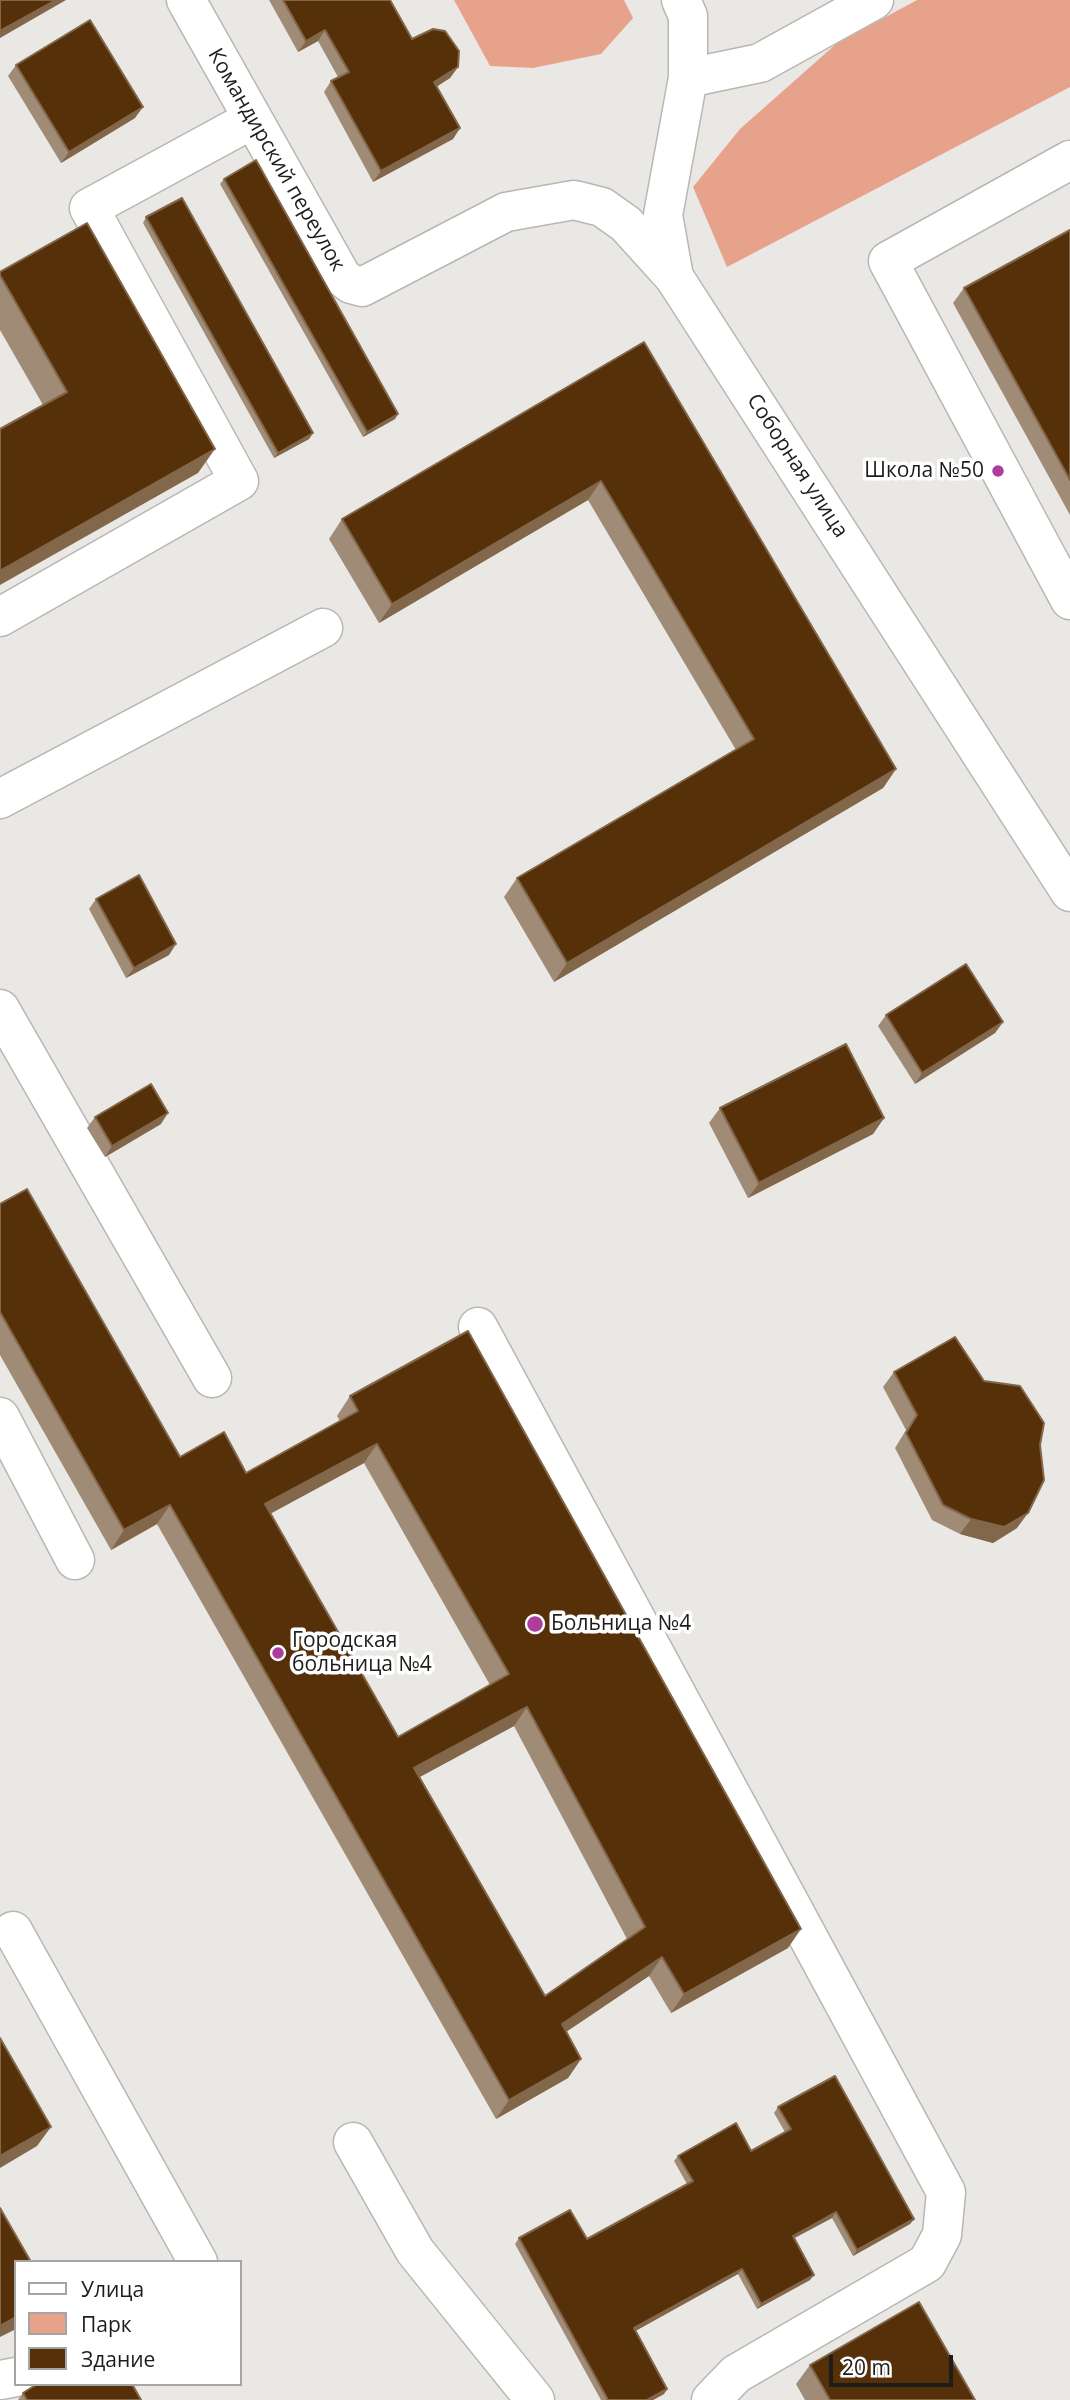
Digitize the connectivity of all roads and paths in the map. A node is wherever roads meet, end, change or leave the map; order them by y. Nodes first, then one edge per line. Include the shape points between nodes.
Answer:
1 (186, 0) edge
2 (681, 0) edge
3 (874, 0) edge
4 (688, 78) junction
5 (251, 120) junction
6 (1070, 160) edge
7 (674, 277) junction
8 (1070, 600) edge
9 (0, 617) edge
10 (323, 628) dead end
11 (0, 799) edge
12 (1070, 892) edge
13 (0, 1009) edge
14 (478, 1327) dead end
15 (212, 1378) dead end
16 (0, 1417) edge
17 (75, 1560) dead end
18 (13, 1931) dead end
19 (353, 2143) dead end
20 (197, 2260) edge
21 (732, 2391) edge
22 (535, 2400) edge

1 - 5 street, Командирский переулок
2 - 4 street, Соборная улица via 688,16
3 - 4 street via 760,63
4 - 7 street, Соборная улица via 663,215
5 - 7 street, Командирский переулок via 342,277 351,284 362,287 506,212 574,200 602,206 626,224
5 - 9 street via 89,208 239,481
6 - 8 street via 888,261
7 - 12 street, Соборная улица
10 - 11 street
13 - 15 street
14 - 21 street via 946,2192 943,2235 927,2263
16 - 17 street
18 - 20 street
19 - 22 street via 415,2251

